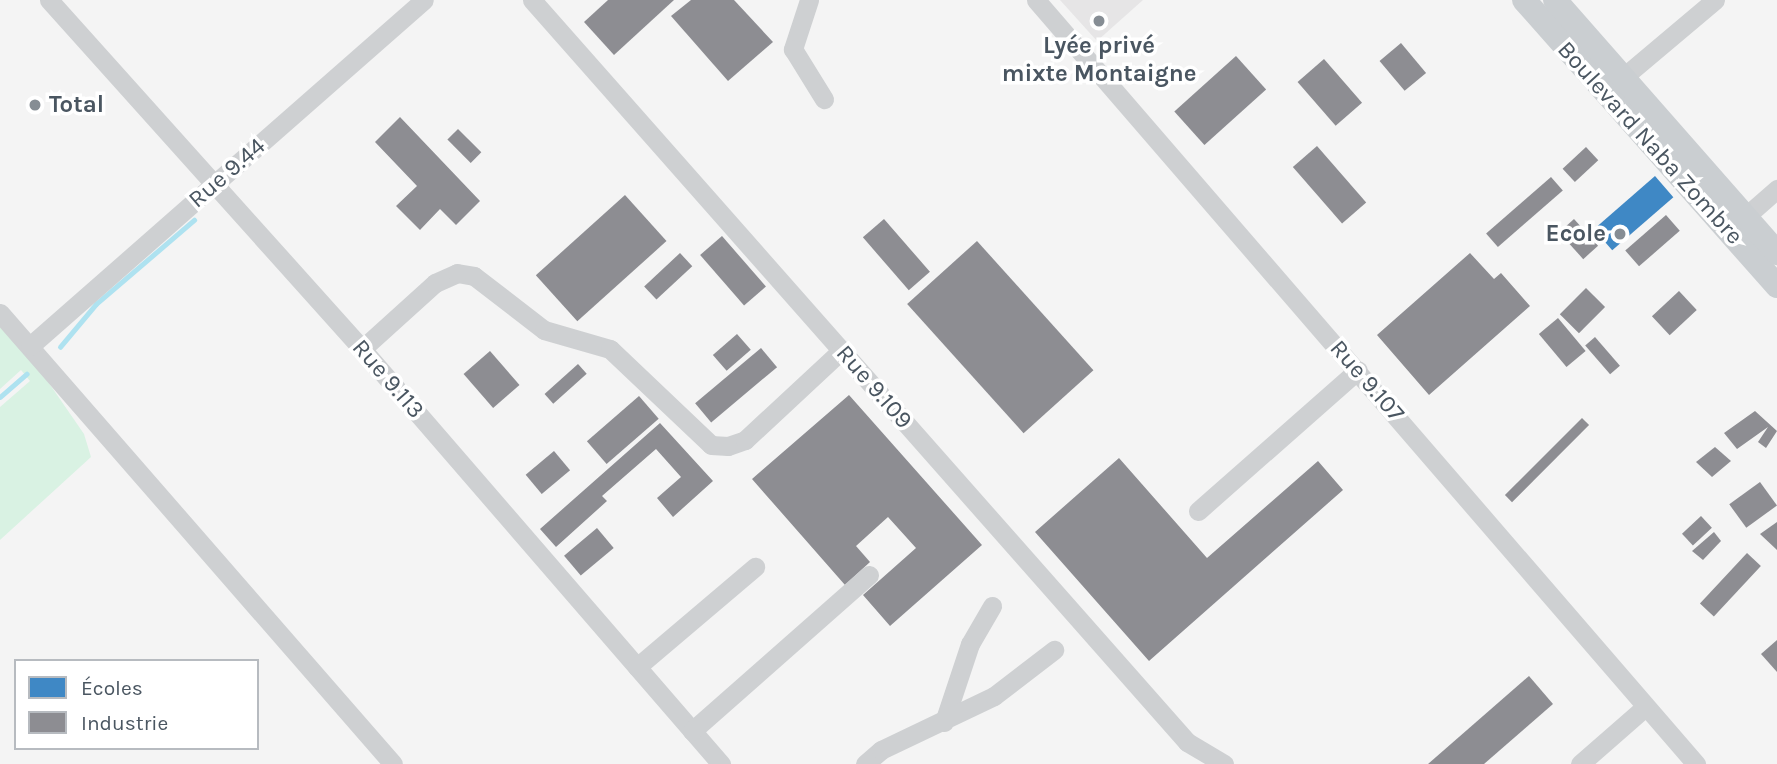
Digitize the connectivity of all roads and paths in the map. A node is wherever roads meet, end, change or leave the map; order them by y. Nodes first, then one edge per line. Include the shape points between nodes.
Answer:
1 (49, 0) edge
2 (424, 0) edge
3 (532, 0) edge
4 (809, 0) edge
5 (1036, 0) edge
6 (1524, 0) edge
7 (1555, 0) edge
8 (1715, 0) edge
9 (1624, 76) junction
10 (1606, 93) junction
11 (824, 99) dead end
12 (213, 185) junction
13 (1777, 189) edge
14 (1745, 217) junction
15 (1777, 253) edge
16 (1777, 286) edge
17 (0, 313) edge
18 (30, 346) junction
19 (362, 349) junction
20 (842, 350) junction
21 (1358, 370) junction
22 (1198, 511) dead end
23 (755, 567) dead end
24 (869, 575) dead end
25 (992, 606) dead end
26 (1054, 650) dead end
27 (637, 667) junction
28 (1645, 707) junction
29 (944, 722) junction
30 (692, 731) junction
31 (1187, 742) junction
32 (393, 764) edge
33 (721, 764) edge
34 (865, 764) edge
35 (1207, 764) edge
36 (1224, 764) edge
37 (1580, 764) edge
38 (1696, 764) edge

1 - 12 street, Rue 9.113
2 - 12 street, Rue 9.44
3 - 20 street, Rue 9.109
4 - 11 street via 793,49
5 - 21 street, Rue 9.107
6 - 10 main road, Boulevard Naba Zombre
7 - 9 main road, Boulevard Naba Zombre
8 - 9 street
9 - 10 street
9 - 14 main road, Boulevard Naba Zombre
10 - 16 main road, Boulevard Naba Zombre
12 - 18 street, Rue 9.44
12 - 19 street, Rue 9.113
13 - 14 street
14 - 15 main road, Boulevard Naba Zombre
17 - 18 street
18 - 32 street
19 - 20 street via 435,283 457,273 474,276 544,330 610,349 711,445 728,446 745,440
19 - 27 street, Rue 9.113
20 - 31 street, Rue 9.109
21 - 22 street
21 - 28 street, Rue 9.107
23 - 27 street
24 - 30 street
25 - 29 street via 970,644
26 - 29 street via 994,696
27 - 30 street, Rue 9.113
28 - 37 street
28 - 38 street, Rue 9.107
29 - 34 street via 881,750
30 - 33 street, Rue 9.113
31 - 35 street
31 - 36 street, Rue 9.109

